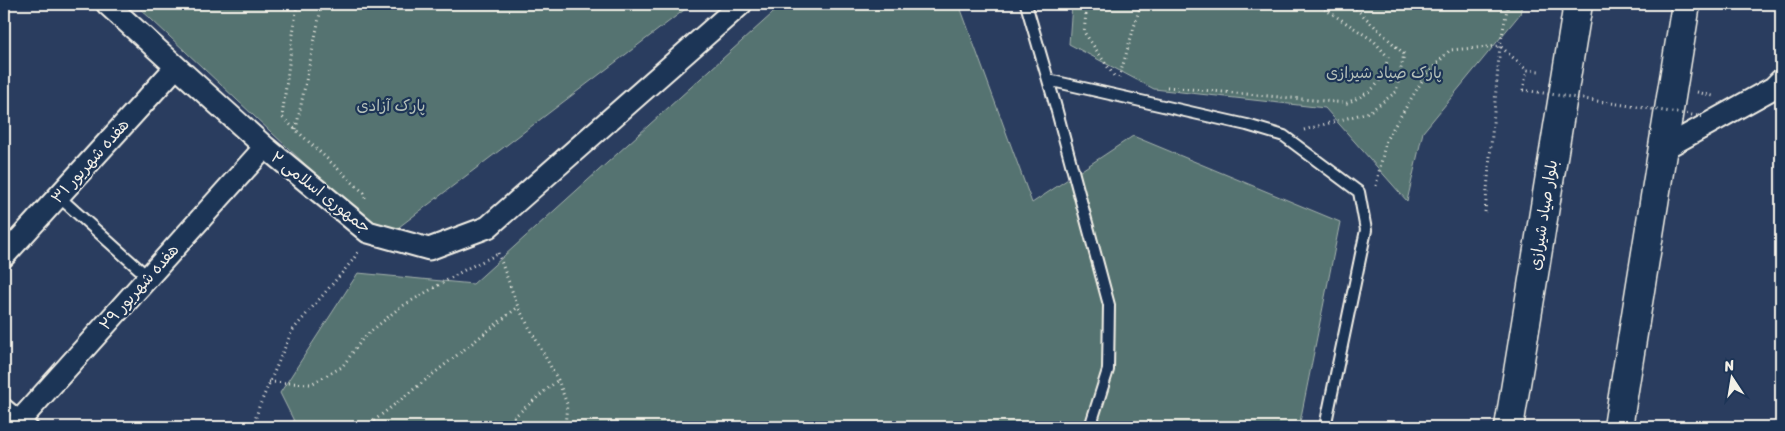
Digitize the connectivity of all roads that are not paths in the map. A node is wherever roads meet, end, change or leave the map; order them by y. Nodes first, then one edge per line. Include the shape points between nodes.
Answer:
1 (108, 4) edge
2 (741, 4) edge
3 (1026, 4) edge
4 (1578, 4) edge
5 (1686, 4) edge
6 (176, 67) junction
7 (1048, 80) junction
8 (1781, 80) edge
9 (265, 147) junction
10 (1663, 149) junction
11 (58, 196) junction
12 (4, 256) edge
13 (148, 277) junction
14 (4, 403) edge
15 (23, 424) edge
16 (1090, 427) edge
17 (1325, 427) edge
18 (1509, 427) edge
19 (1618, 427) edge

1 - 6 street, جمهوری اسلامی ۲
2 - 9 street, جمهوری اسلامی ۲ via 488,227 429,249 368,232
3 - 7 lane
4 - 18 main road, بلوار صیاد شیرازی
5 - 10 main road
6 - 9 street, جمهوری اسلامی ۲
6 - 11 street, هفده شهریور ۳۱
7 - 16 lane via 1109,305 1108,370
7 - 17 lane via 1284,136 1359,192 1366,230
8 - 10 street via 1773,88
9 - 13 street, هفده شهریور ۲۹
10 - 19 main road
11 - 12 street, هفده شهریور ۳۱
11 - 13 lane
13 - 15 street, هفده شهریور ۲۹
14 - 15 lane

